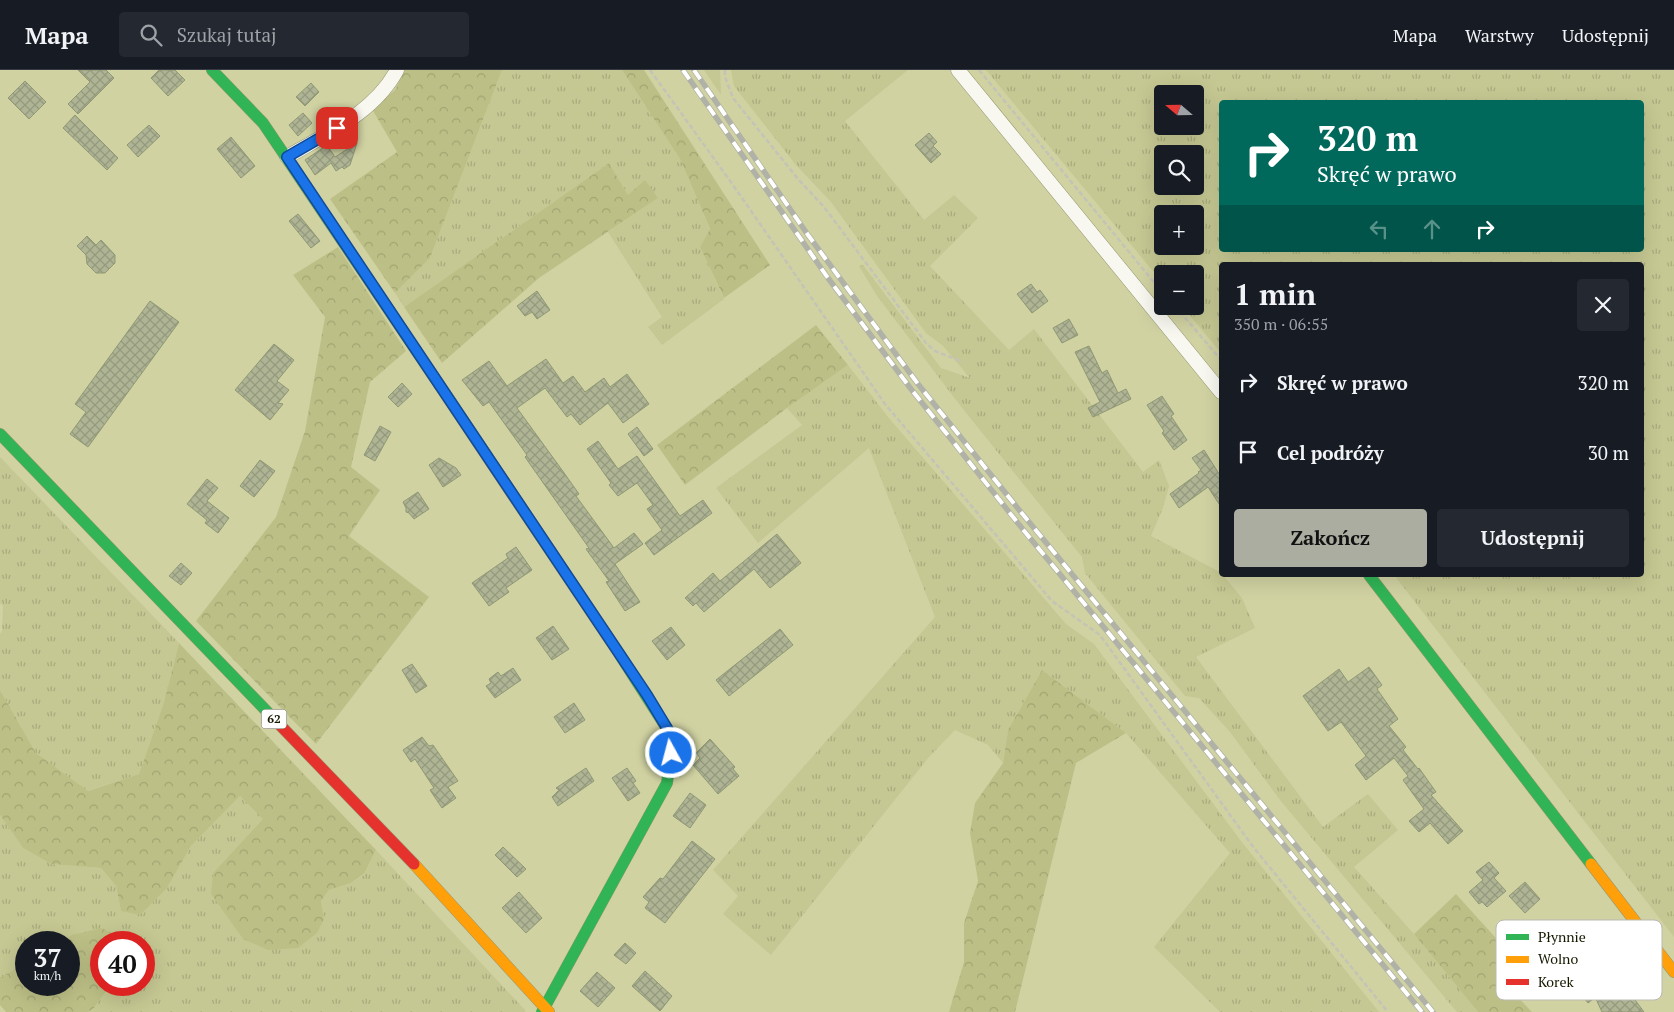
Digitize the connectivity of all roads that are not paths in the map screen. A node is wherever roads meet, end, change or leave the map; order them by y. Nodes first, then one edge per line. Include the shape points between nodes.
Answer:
1 (212, 70) edge
2 (397, 70) edge
3 (958, 70) edge
4 (287, 157) junction
5 (1219, 390) edge
6 (0, 434) edge
7 (1371, 577) edge
8 (1634, 920) edge
9 (1662, 956) edge
10 (1674, 972) edge
11 (545, 1011) edge

1 - 4 street via 263,123
2 - 4 street via 389,85 353,118
3 - 5 street
4 - 11 street via 673,738 667,783
6 - 11 street, 62 via 417,867
7 - 8 street
9 - 10 street

